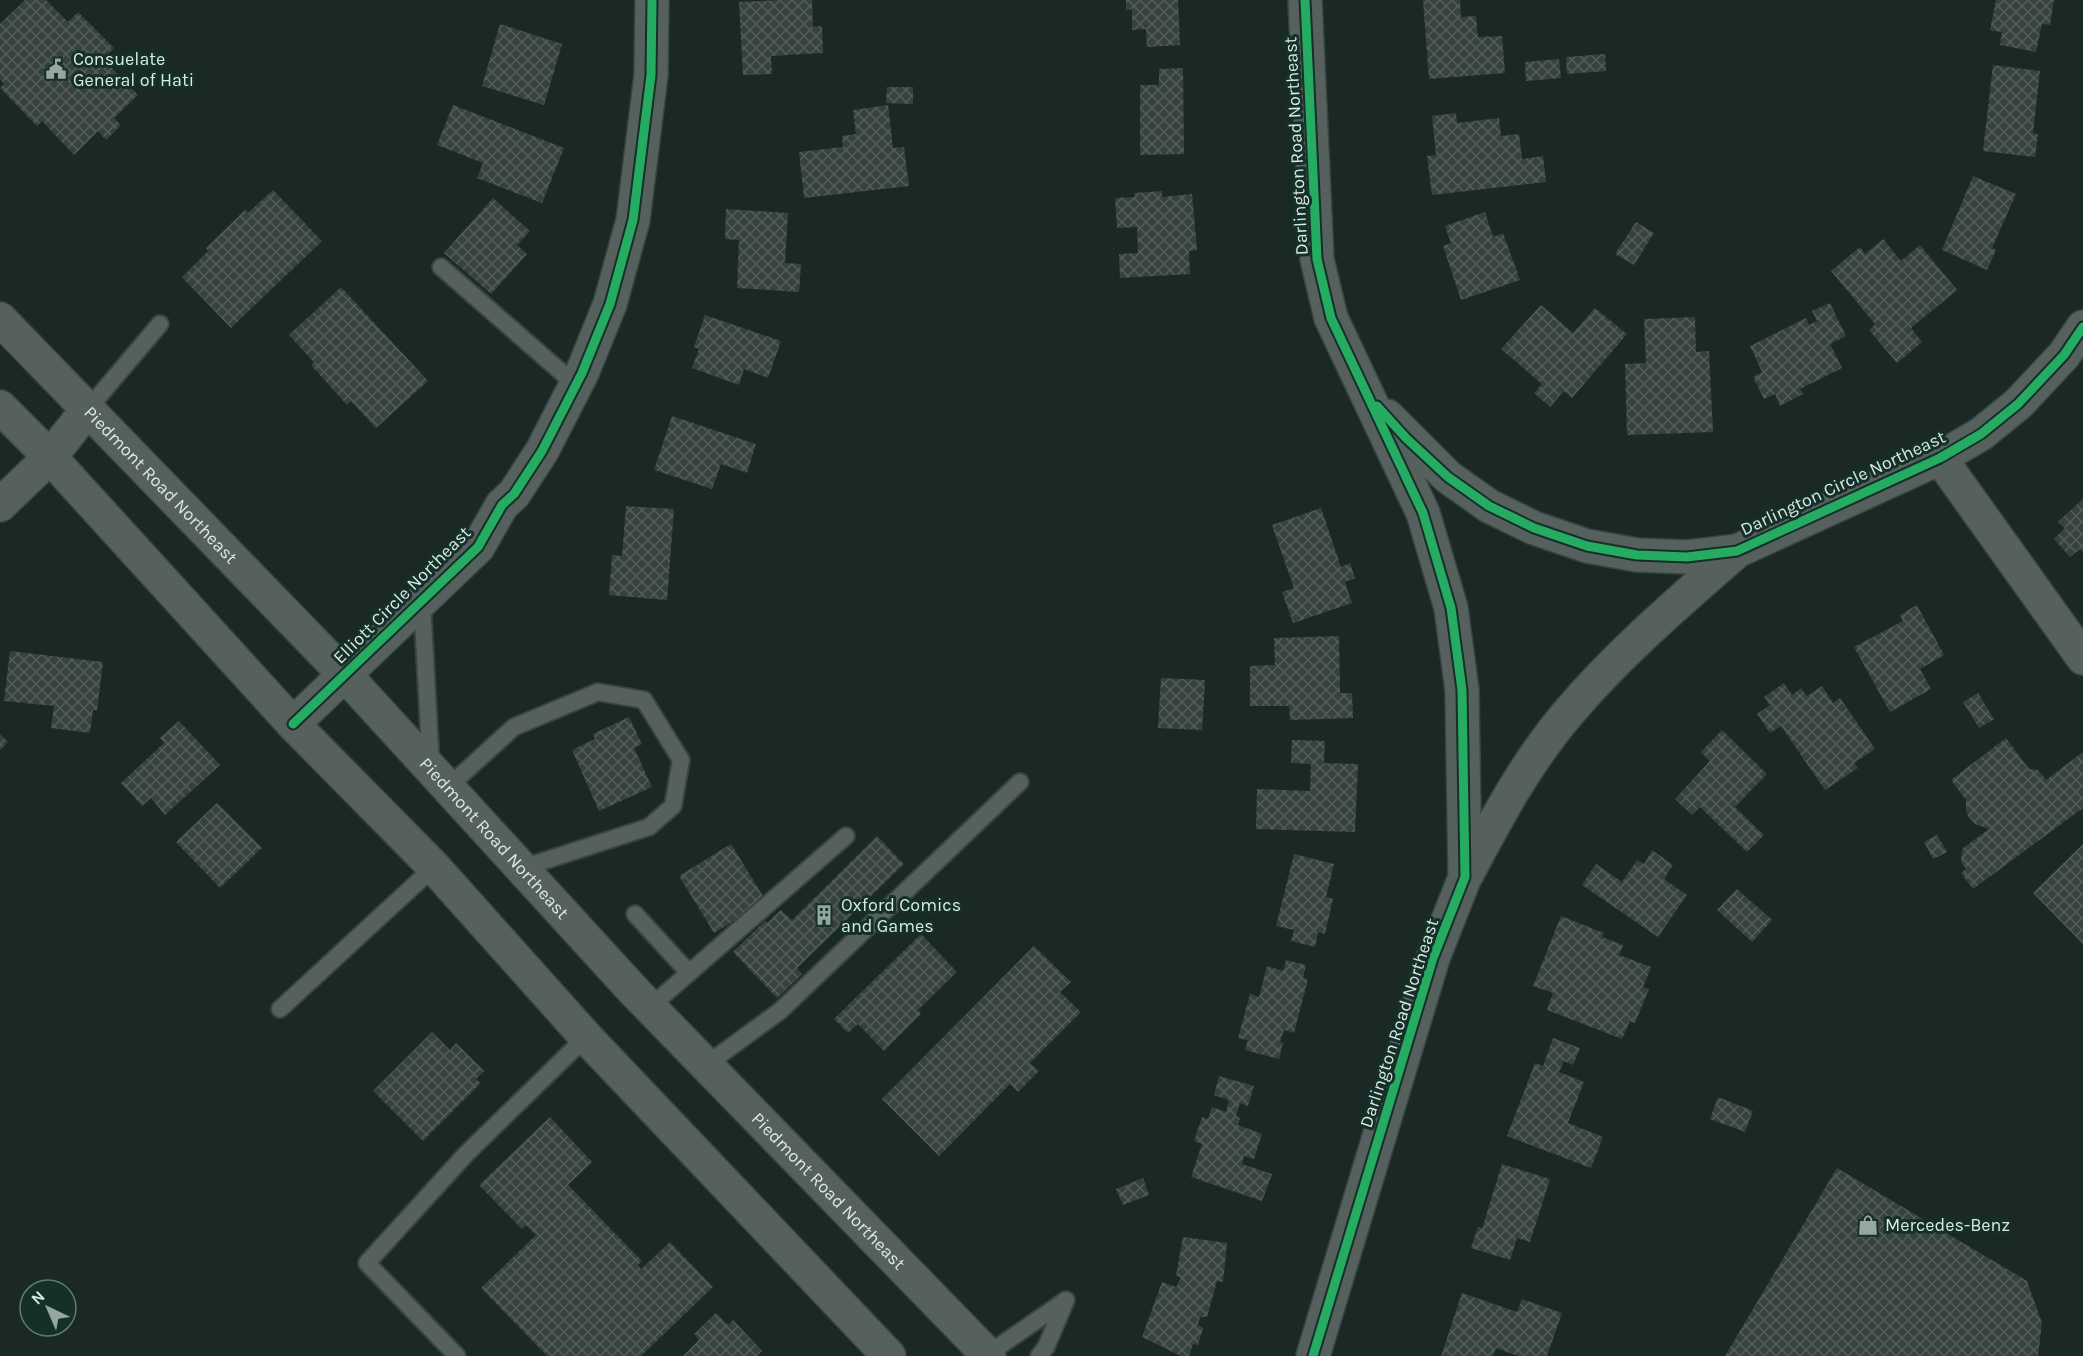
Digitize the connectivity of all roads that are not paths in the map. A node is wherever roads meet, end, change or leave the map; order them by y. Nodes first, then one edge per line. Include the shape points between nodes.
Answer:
1 (652, 0) edge
2 (1305, 0) edge
3 (441, 267) dead end
4 (0, 320) edge
5 (160, 324) dead end
6 (2083, 327) edge
7 (576, 385) junction
8 (1367, 395) junction
9 (0, 407) edge
10 (88, 409) junction
11 (50, 457) junction
12 (1940, 458) junction
13 (0, 505) edge
14 (1737, 551) junction
15 (422, 602) junction
16 (2083, 658) edge
17 (346, 676) junction
18 (293, 724) junction
19 (440, 778) junction
20 (1020, 782) dead end
21 (846, 836) dead end
22 (434, 867) junction
23 (522, 868) junction
24 (1465, 877) junction
25 (635, 914) dead end
26 (689, 973) junction
27 (650, 1007) junction
28 (280, 1009) dead end
29 (586, 1036) junction
30 (706, 1065) junction
31 (989, 1355) edge
32 (457, 1356) edge
33 (889, 1356) edge
34 (1039, 1356) edge
35 (1313, 1356) edge

1 - 7 street, Elliott Circle Northeast via 651,75 633,220 610,304
2 - 8 street, Darlington Road Northeast via 1317,259 1331,318
3 - 7 lane
4 - 10 street, Piedmont Road Northeast
5 - 10 lane
6 - 12 street, Darlington Circle Northeast via 2064,355 2018,404 1981,434
7 - 15 street, Elliott Circle Northeast via 542,451 514,494 502,505 478,547
8 - 14 street, Darlington Circle Northeast via 1448,477 1489,506 1534,528 1587,546 1636,555 1687,557
8 - 24 street, Darlington Road Northeast via 1423,513 1451,608 1462,690
9 - 11 street
10 - 11 street
10 - 17 street, Piedmont Road Northeast
11 - 13 street
11 - 18 street
12 - 14 street, Darlington Circle Northeast
12 - 16 street
14 - 24 street, Darlington Circle Northeast via 1648,630 1568,712 1508,796
15 - 17 street, Elliott Circle Northeast
15 - 19 lane
17 - 18 street, Elliott Circle Northeast
17 - 19 street, Piedmont Road Northeast
18 - 22 street
19 - 23 street, Piedmont Road Northeast
19 - 23 lane via 514,727 598,692 644,700 681,760 673,806 649,827
20 - 30 lane via 780,1011
21 - 26 lane
22 - 28 lane
22 - 29 street
23 - 27 street, Piedmont Road Northeast
24 - 35 street, Darlington Road Northeast via 1433,958
25 - 26 lane
26 - 27 lane
27 - 30 street, Piedmont Road Northeast
29 - 32 lane via 466,1154 367,1263
29 - 33 street
30 - 31 street, Piedmont Road Northeast
31 - 34 lane via 1066,1300

